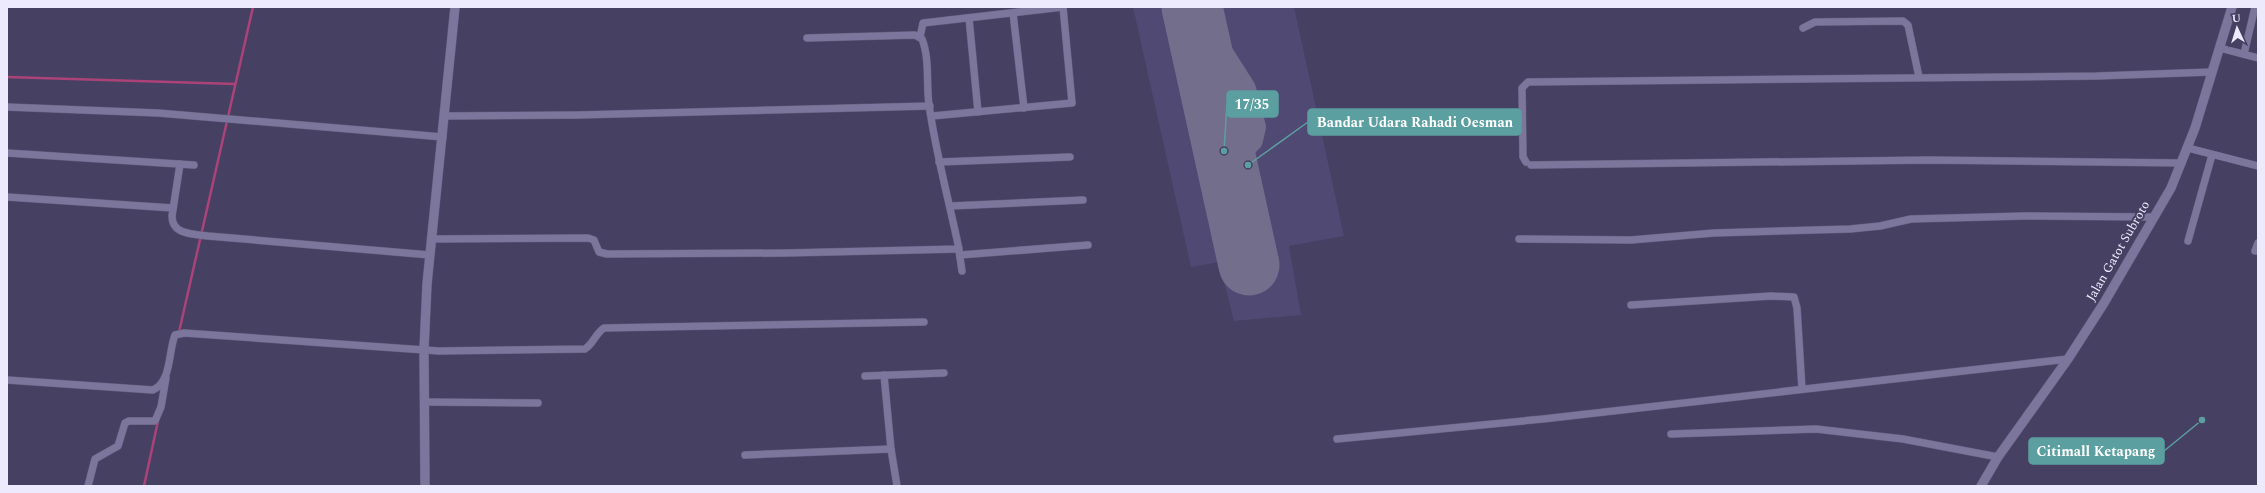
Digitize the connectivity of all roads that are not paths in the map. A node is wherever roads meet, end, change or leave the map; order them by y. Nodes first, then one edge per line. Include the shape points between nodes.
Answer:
1 (455, 7) edge
2 (2232, 7) edge
3 (2255, 7) edge
4 (1013, 13) junction
5 (969, 18) junction
6 (1803, 28) dead end
7 (920, 37) junction
8 (807, 38) dead end
9 (2220, 48) junction
10 (2244, 54) junction
11 (2258, 58) edge
12 (2212, 72) junction
13 (1919, 77) junction
14 (930, 106) junction
15 (7, 107) edge
16 (1024, 108) junction
17 (978, 112) junction
18 (445, 116) junction
19 (932, 116) junction
20 (443, 137) junction
21 (2188, 148) junction
22 (7, 153) edge
23 (2212, 155) junction
24 (1070, 157) dead end
25 (939, 162) junction
26 (2182, 163) junction
27 (180, 164) junction
28 (194, 165) dead end
29 (2258, 166) edge
30 (7, 197) edge
31 (1083, 200) dead end
32 (950, 206) junction
33 (173, 208) junction
34 (2153, 217) junction
35 (431, 239) junction
36 (1519, 239) dead end
37 (2188, 241) dead end
38 (2258, 243) edge
39 (1088, 245) dead end
40 (2255, 251) dead end
41 (959, 252) junction
42 (430, 255) junction
43 (962, 271) dead end
44 (1631, 305) dead end
45 (924, 322) dead end
46 (424, 349) junction
47 (2068, 359) junction
48 (944, 373) dead end
49 (884, 375) junction
50 (166, 376) junction
51 (865, 376) dead end
52 (7, 380) edge
53 (1802, 389) junction
54 (424, 402) junction
55 (538, 403) dead end
56 (1672, 434) dead end
57 (1337, 439) dead end
58 (891, 449) junction
59 (745, 455) dead end
60 (1998, 457) junction
61 (88, 486) edge
62 (425, 486) edge
63 (897, 486) edge
64 (1981, 486) edge

1 - 18 street
2 - 9 street, Jalan Gatot Subroto
3 - 10 street
4 - 5 street
4 - 16 street
4 - 16 street via 1063,7 1072,103
5 - 7 street via 923,23
5 - 17 street
6 - 13 street via 1814,22 1903,22 1908,25
7 - 8 street
7 - 14 street via 925,49
9 - 10 street
9 - 12 street, Jalan Gatot Subroto
10 - 11 street
12 - 13 street via 2097,76
12 - 21 street, Jalan Gatot Subroto
13 - 26 street via 1528,82 1522,88 1524,157 1528,163 1920,160
14 - 18 street via 578,116
14 - 19 street
15 - 20 street via 158,113
16 - 17 street
17 - 19 street
18 - 20 street
19 - 25 street
20 - 35 street
21 - 23 street
21 - 26 street, Jalan Gatot Subroto
22 - 27 street
23 - 29 street
23 - 37 street
24 - 25 street
25 - 32 street
26 - 34 street, Jalan Gatot Subroto
27 - 28 street
27 - 33 street
30 - 33 street
31 - 32 street
32 - 41 street
33 - 42 street via 172,221 175,228 196,234
34 - 36 street via 1911,219 1850,229 1714,233 1631,240
34 - 47 street, Jalan Gatot Subroto via 2104,303
35 - 41 street via 588,238 594,240 599,252 607,254
35 - 42 street
38 - 40 street
39 - 41 street
41 - 43 street
42 - 46 street
44 - 53 street via 1772,296 1794,297 1797,308
45 - 46 street via 604,328 597,332 585,349
46 - 50 street via 181,333 174,338
46 - 54 street
47 - 53 street
47 - 60 street, Jalan Gatot Subroto
48 - 49 street
49 - 51 street
49 - 58 street
50 - 52 street via 161,385 150,390
50 - 61 street via 161,407 155,421 125,423 118,446 95,459
53 - 57 street via 1543,419
54 - 55 street
54 - 62 street
56 - 60 street via 1816,429 1903,439
58 - 59 street
58 - 63 street
60 - 64 street, Jalan Gatot Subroto

